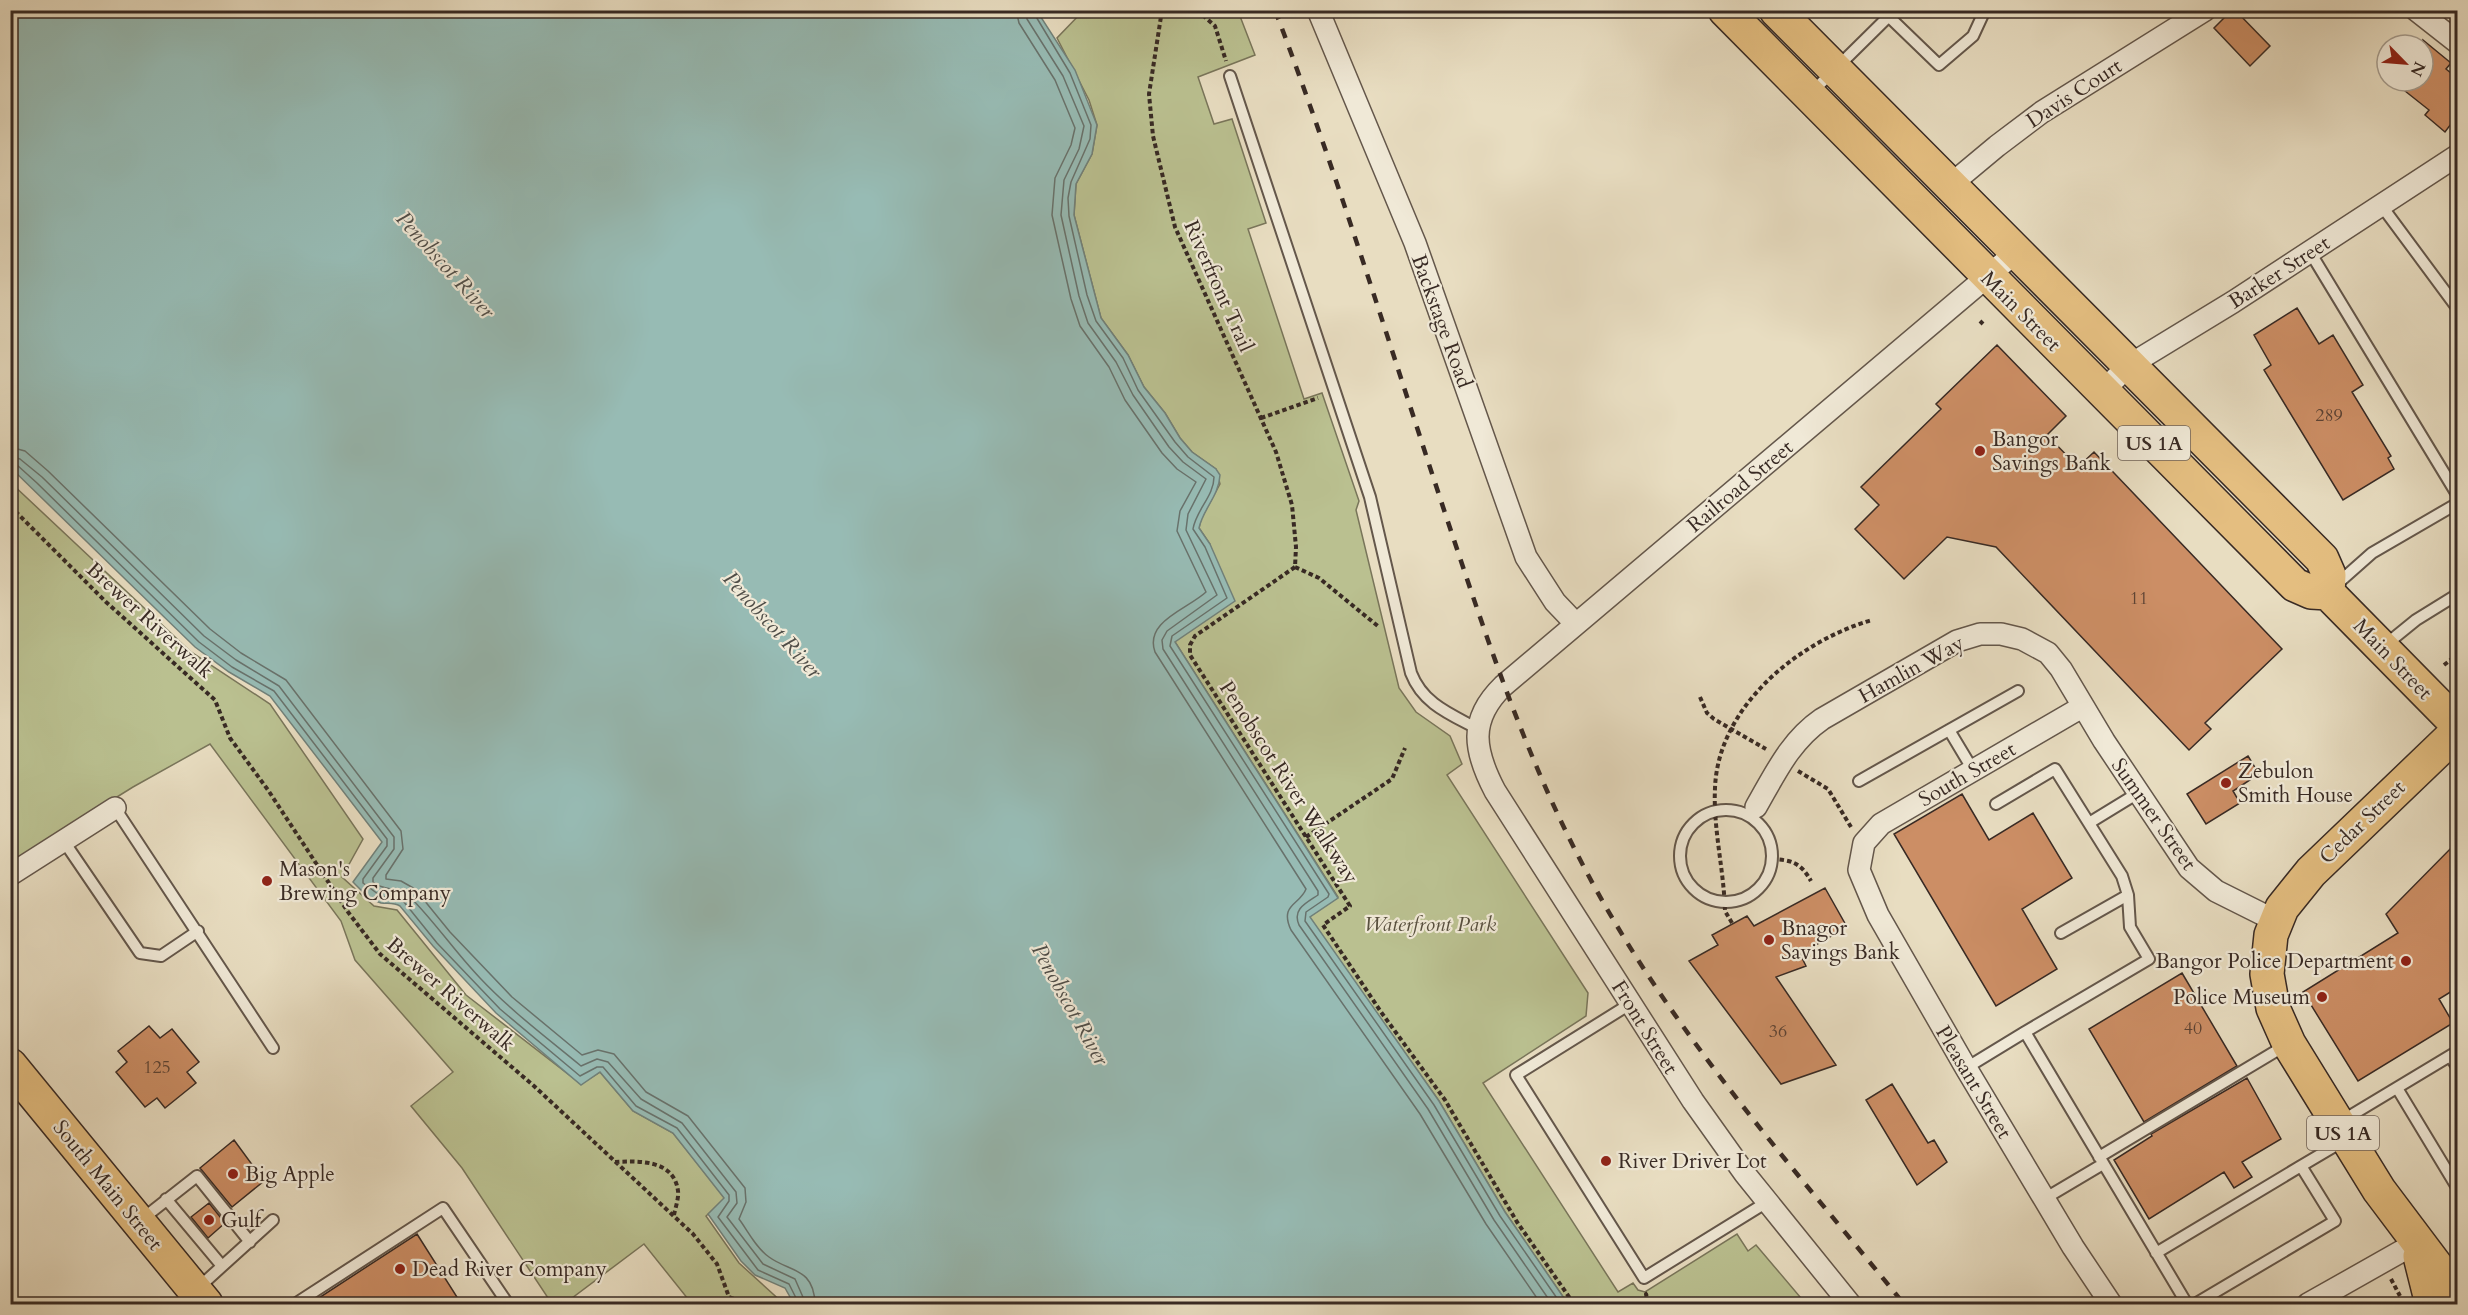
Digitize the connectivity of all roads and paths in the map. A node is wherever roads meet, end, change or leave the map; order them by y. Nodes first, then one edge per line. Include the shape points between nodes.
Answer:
1 (1162, 10) edge
2 (1197, 10) edge
3 (1318, 10) edge
4 (1725, 10) edge
5 (1985, 10) edge
6 (2205, 10) edge
7 (2416, 10) edge
8 (1885, 14) edge
9 (1768, 20) edge
10 (2457, 43) edge
11 (1835, 70) junction
12 (1230, 76) joint
13 (1809, 96) junction
14 (2457, 155) edge
15 (1949, 186) junction
16 (2381, 205) junction
17 (2310, 252) junction
18 (2015, 253) junction
19 (1987, 277) junction
20 (2457, 309) edge
21 (2128, 366) junction
22 (2102, 392) junction
23 (1318, 398) dead end
24 (1261, 418) junction
25 (2457, 495) edge
26 (2457, 503) edge
27 (10, 506) edge
28 (1295, 567) junction
29 (2328, 593) junction
30 (2457, 594) edge
31 (1872, 620) dead end
32 (1576, 624) junction
33 (1379, 627) dead end
34 (2382, 648) junction
35 (2457, 655) edge
36 (2444, 665) dead end
37 (2018, 691) dead end
38 (1700, 697) dead end
39 (2082, 707) junction
40 (2457, 725) edge
41 (1478, 729) junction
42 (1731, 729) junction
43 (1949, 730) junction
44 (2457, 731) edge
45 (1757, 744) dead end
46 (1405, 748) dead end
47 (1972, 771) junction
48 (1808, 777) dead end
49 (1859, 781) dead end
50 (2138, 793) junction
51 (1996, 804) dead end
52 (115, 808) joint
53 (1716, 811) junction
54 (1753, 812) junction
55 (2089, 823) junction
56 (1851, 828) dead end
57 (1306, 837) junction
58 (63, 840) junction
59 (1861, 851) joint
60 (1772, 859) junction
61 (10, 875) edge
62 (1811, 881) dead end
63 (2128, 895) junction
64 (1725, 902) junction
65 (2276, 921) junction
66 (1732, 923) dead end
67 (198, 931) junction
68 (2061, 933) dead end
69 (1630, 1004) junction
70 (2025, 1032) junction
71 (2289, 1044) junction
72 (273, 1048) dead end
73 (2454, 1053) edge
74 (10, 1065) edge
75 (1966, 1068) junction
76 (2457, 1068) edge
77 (2397, 1088) junction
78 (2342, 1131) junction
79 (2101, 1161) junction
80 (615, 1162) junction
81 (2301, 1166) junction
82 (2457, 1189) edge
83 (166, 1199) junction
84 (2044, 1199) junction
85 (1767, 1202) junction
86 (673, 1216) junction
87 (273, 1220) dead end
88 (138, 1222) junction
89 (250, 1242) junction
90 (2416, 1243) junction
91 (2156, 1253) junction
92 (222, 1266) junction
93 (2457, 1295) edge
94 (200, 1298) edge
95 (295, 1305) edge
96 (508, 1305) edge
97 (748, 1305) edge
98 (1574, 1305) edge
99 (1850, 1305) edge
100 (2111, 1305) edge
101 (2187, 1305) edge
102 (2195, 1305) edge
103 (2308, 1305) edge
104 (2432, 1305) edge

1 - 24 path, Riverfront Trail via 1149,94 1153,136 1175,227
2 - 12 path via 1215,26
3 - 32 street, Backstage Road via 1414,243 1526,557 1555,602
4 - 9 main road, Main Street / US 1A
5 - 8 lane via 1973,36 1939,65
6 - 15 street, Davis Court via 2042,112
7 - 10 street
8 - 11 lane
9 - 11 main road, Main Street / US 1A
9 - 13 main road, Main Street / US 1A
11 - 13 lane
11 - 15 main road, Main Street / US 1A
12 - 41 lane via 1370,497 1411,673 1430,702
13 - 19 main road, Main Street / US 1A
14 - 16 street, Barker Street
15 - 18 main road, Main Street / US 1A
16 - 17 street, Barker Street
16 - 20 lane
17 - 21 street, Barker Street
17 - 25 lane
18 - 19 street, Railroad Street
18 - 21 main road, Main Street / US 1A
19 - 22 main road, Main Street / US 1A
19 - 32 street, Railroad Street
21 - 22 street, Barker Street
21 - 29 main road, Main Street / US 1A via 2322,559 2329,575
22 - 29 main road, Main Street / US 1A via 2295,585 2310,592
23 - 24 path
24 - 28 path, Riverfront Trail via 1292,505
26 - 29 lane via 2372,554
27 - 80 path, Brewer Riverwalk via 106,602 215,700 230,738 380,954 534,1086
28 - 33 path via 1319,578
28 - 57 path, Penobscot River Walkway via 1195,636 1189,650
29 - 34 main road, Main Street
30 - 34 lane
31 - 42 path via 1845,629 1792,661 1749,702
32 - 41 street, Railroad Street via 1496,692
34 - 40 main road, Main Street
35 - 36 path
37 - 43 lane
38 - 42 path via 1707,713
39 - 47 street, South Street
39 - 50 street, Summer Street
39 - 54 street, Hamlin Way via 2056,661 2040,647 2012,635 1968,636 1806,731 1787,754
41 - 69 street, Front Street via 1480,756 1495,791
42 - 45 path
42 - 53 path via 1716,775
43 - 47 lane
43 - 49 lane
44 - 65 main road, Cedar Street / US 1A via 2312,872 2290,896
46 - 57 path via 1392,779
47 - 59 street, South Street via 1881,824 1869,834
48 - 56 path via 1828,789
50 - 55 lane
50 - 65 street, Summer Street via 2197,876 2217,891
51 - 55 lane via 2055,769
52 - 58 street
52 - 67 lane
53 - 54 lane
53 - 64 path
53 - 64 lane via 1700,818 1689,829 1680,861 1695,890 1709,899
54 - 60 lane via 1767,835
55 - 63 lane via 2122,876
57 - 98 path, Penobscot River Walkway via 1350,906 1323,925 1445,1100 1517,1222
58 - 61 street
58 - 67 lane via 140,953 161,956
59 - 75 street, Pleasant Street via 1859,870 1878,915
60 - 62 path via 1798,864
60 - 64 lane via 1768,876 1757,890 1742,899
63 - 68 lane
63 - 70 lane via 2130,927 2149,958
64 - 66 path
65 - 71 main road, US 1A via 2268,948 2268,986
67 - 72 lane
69 - 85 street, Front Street via 1693,1101
69 - 85 lane via 1516,1075 1644,1278
70 - 75 lane
70 - 79 lane
71 - 78 main road, US 1A
71 - 79 lane
73 - 76 lane
73 - 77 lane
74 - 88 main road, South Main Street
75 - 84 street, Pleasant Street
77 - 78 lane
77 - 82 lane
78 - 81 lane
78 - 90 main road, US 1A
79 - 84 lane
79 - 91 lane
80 - 86 path, Brewer Riverwalk
80 - 86 path via 657,1164 671,1176 679,1192
81 - 91 lane
81 - 102 lane via 2335,1221
83 - 88 lane
83 - 89 lane via 197,1176
83 - 92 lane
84 - 100 street, Pleasant Street
85 - 99 street, Front Street
86 - 97 path, Brewer Riverwalk via 717,1264 729,1297
87 - 89 lane
88 - 94 main road, South Main Street
89 - 92 lane
90 - 93 main road, US 1A
90 - 103 street
90 - 104 main road, US 1A
91 - 101 lane
92 - 94 lane
95 - 96 lane via 443,1208

